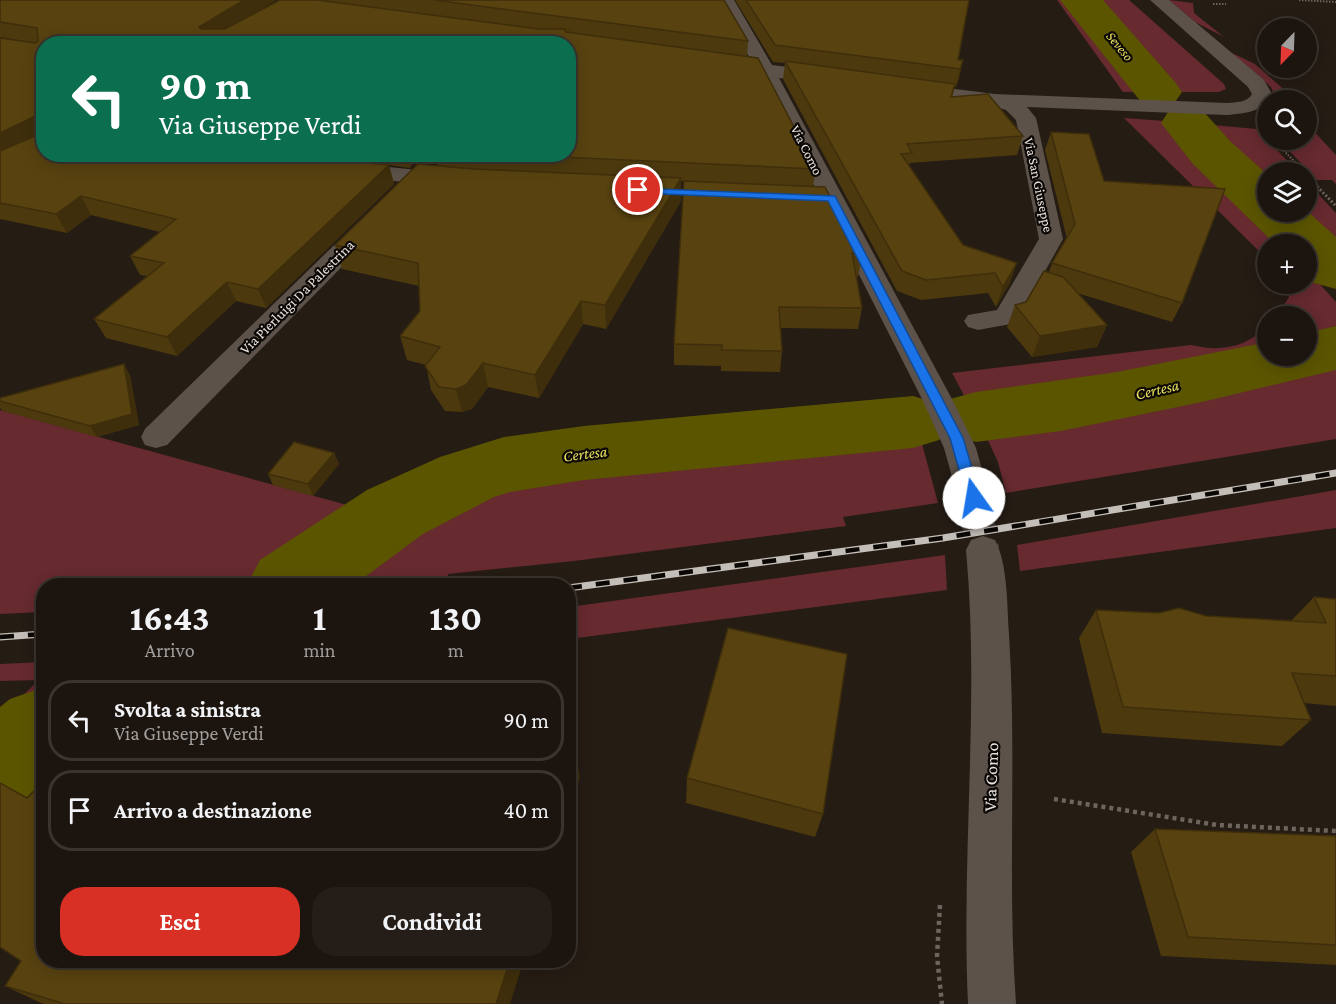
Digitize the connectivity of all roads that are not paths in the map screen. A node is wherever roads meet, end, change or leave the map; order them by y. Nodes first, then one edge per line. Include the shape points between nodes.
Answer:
1 (725, 0) edge
2 (1159, 0) edge
3 (698, 61) edge
4 (765, 69) junction
5 (848, 80) edge
6 (882, 85) edge
7 (987, 99) junction
8 (1065, 103) junction
9 (1027, 121) junction
10 (322, 168) edge
11 (425, 168) junction
12 (468, 182) edge
13 (978, 321) dead end
14 (156, 437) dead end
15 (974, 498) tunnel mouth
16 (983, 550) tunnel mouth
17 (992, 1004) edge

1 - 4 street, Via Como
2 - 8 street via 1261,90 1261,99 1256,104 1227,109
3 - 4 street
4 - 5 street
4 - 15 street, Via Como via 820,198 938,401 956,438
6 - 7 street, Via San Giuseppe
7 - 8 street, Via San Giuseppe
7 - 9 street, Via San Giuseppe via 1013,106
8 - 9 street, Via San Giuseppe via 1038,108
9 - 13 street, Via San Giuseppe via 1051,239 1006,317
10 - 11 street
11 - 12 street
11 - 14 street, Via Pierluigi Da Palestrina
16 - 17 street, Via Como via 992,661 987,923

